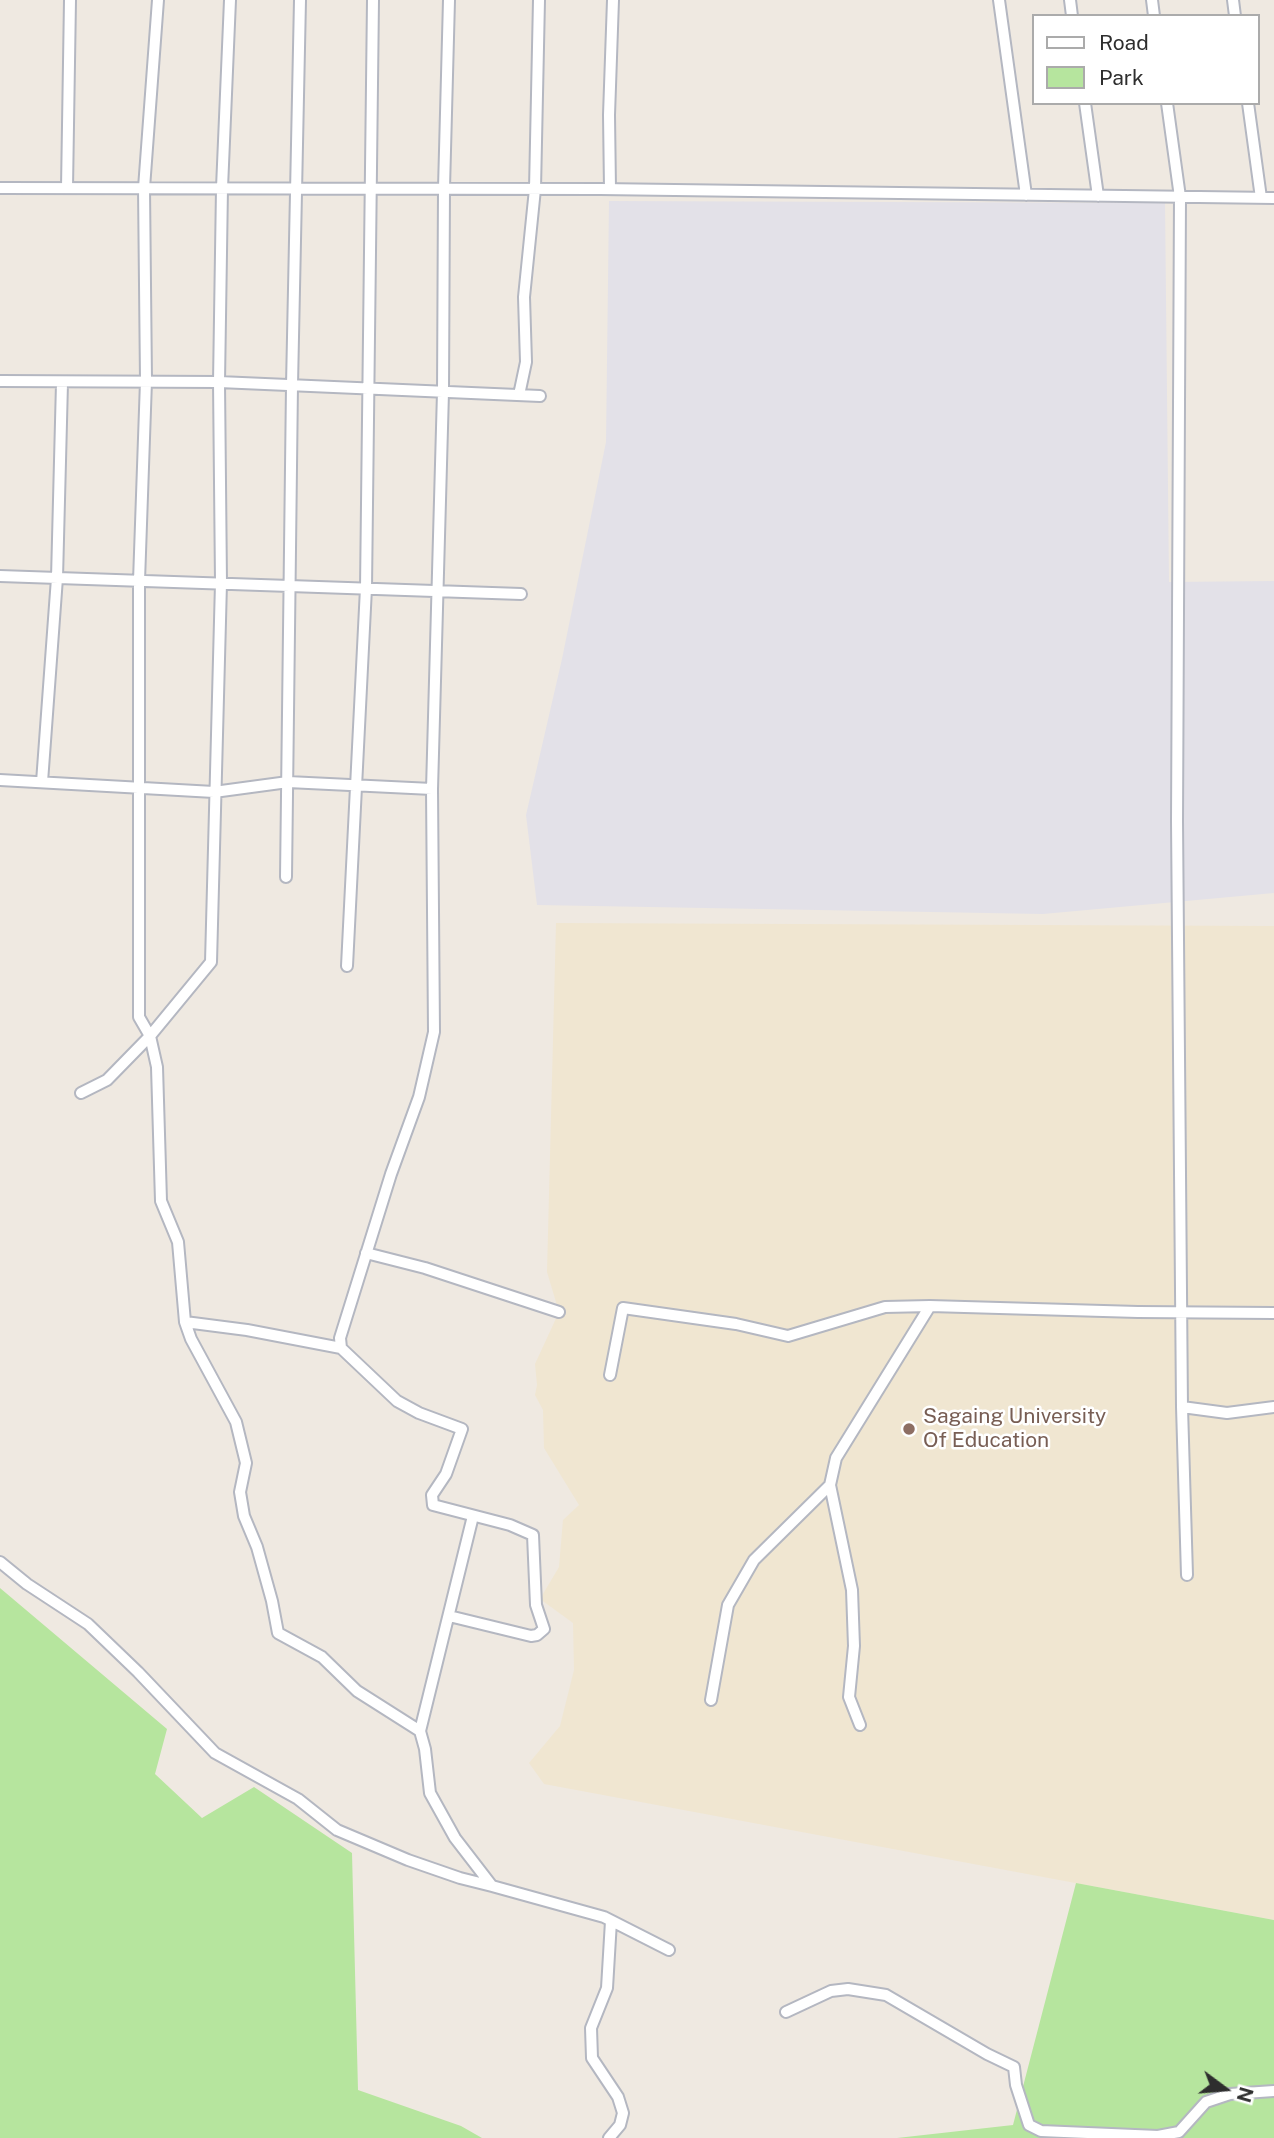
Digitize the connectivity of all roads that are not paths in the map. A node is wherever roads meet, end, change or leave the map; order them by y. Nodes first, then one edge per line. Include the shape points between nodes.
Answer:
1 (70, 0) edge
2 (158, 0) edge
3 (230, 0) edge
4 (300, 0) edge
5 (373, 0) edge
6 (449, 0) edge
7 (539, 0) edge
8 (613, 0) edge
9 (999, 0) edge
10 (1084, 105) edge
11 (1167, 105) edge
12 (1248, 105) edge
13 (144, 187) junction
14 (373, 187) junction
15 (0, 188) edge
16 (67, 188) junction
17 (222, 188) junction
18 (297, 188) junction
19 (444, 188) junction
20 (535, 189) junction
21 (610, 189) junction
22 (1026, 195) junction
23 (1098, 196) junction
24 (1180, 197) junction
25 (1261, 198) junction
26 (1274, 198) edge
27 (0, 381) edge
28 (146, 381) junction
29 (219, 382) junction
30 (62, 383) junction
31 (292, 385) junction
32 (367, 388) junction
33 (443, 392) junction
34 (519, 396) junction
35 (540, 396) dead end
36 (0, 576) edge
37 (57, 578) junction
38 (139, 581) junction
39 (221, 583) junction
40 (289, 586) junction
41 (366, 588) junction
42 (438, 591) junction
43 (521, 594) dead end
44 (0, 780) edge
45 (41, 782) junction
46 (288, 782) junction
47 (356, 787) junction
48 (139, 788) junction
49 (432, 789) junction
50 (214, 792) junction
51 (286, 877) dead end
52 (347, 966) dead end
53 (150, 1036) junction
54 (81, 1093) dead end
55 (366, 1253) junction
56 (930, 1306) junction
57 (559, 1312) dead end
58 (1181, 1312) junction
59 (1274, 1312) edge
60 (185, 1322) junction
61 (341, 1348) junction
62 (610, 1376) dead end
63 (1182, 1407) junction
64 (1274, 1408) edge
65 (830, 1485) junction
66 (473, 1516) junction
67 (0, 1562) edge
68 (1186, 1575) dead end
69 (449, 1616) junction
70 (711, 1700) dead end
71 (860, 1726) dead end
72 (420, 1731) junction
73 (492, 1886) junction
74 (611, 1920) junction
75 (669, 1950) dead end
76 (786, 2012) dead end
77 (1274, 2091) edge
78 (609, 2138) edge

1 - 16 street
2 - 13 street
3 - 17 street
4 - 18 street
5 - 14 street
6 - 19 street
7 - 20 street
8 - 21 street
9 - 22 street
10 - 23 street
11 - 24 street
12 - 25 street
13 - 16 street
13 - 17 street
13 - 28 street
14 - 18 street
14 - 19 street
14 - 32 street
15 - 16 street
17 - 18 street
17 - 29 street
18 - 31 street
19 - 20 street
19 - 33 street
20 - 21 street
20 - 34 street via 524,297 526,362
21 - 22 street
22 - 23 street
23 - 24 street
24 - 25 street
24 - 58 street via 1177,821
25 - 26 street
27 - 30 street
28 - 29 street
28 - 30 street
28 - 38 street
29 - 31 street
29 - 39 street
30 - 37 street
31 - 32 street
31 - 40 street
32 - 33 street
32 - 41 street
33 - 34 street
33 - 42 street
34 - 35 street
36 - 37 street
37 - 38 street
37 - 45 street
38 - 39 street
38 - 48 street
39 - 40 street
39 - 50 street
40 - 41 street
40 - 46 street
41 - 42 street
41 - 47 street
42 - 43 street
42 - 49 street
44 - 45 street
45 - 48 street
46 - 47 street
46 - 50 street
46 - 51 street
47 - 49 street
47 - 52 street
48 - 50 street
48 - 53 street via 139,1017
49 - 55 street via 434,1032 419,1097
50 - 53 street via 211,962
53 - 54 street via 107,1080
53 - 60 street via 157,1067 161,1201 178,1242
55 - 57 street
55 - 61 street via 340,1338
56 - 58 street
56 - 62 street via 885,1307 788,1336 624,1308
56 - 65 street via 836,1458
58 - 59 street
58 - 63 street
60 - 61 street
60 - 72 street via 236,1422 246,1463 240,1492 244,1516 257,1547 278,1633 322,1657 357,1691
61 - 66 street via 397,1401 462,1429 446,1474 432,1495 433,1504
63 - 64 street via 1227,1413
63 - 68 street
65 - 70 street via 754,1560 728,1605
65 - 71 street via 852,1590 854,1646 849,1697
66 - 69 street
66 - 69 street via 533,1535 536,1605 544,1629 531,1636
67 - 73 street via 88,1624 215,1753 298,1799 337,1830 408,1860
69 - 72 street
72 - 73 street via 430,1793 455,1838
73 - 74 street
74 - 75 street
74 - 78 street via 607,1988 591,2028 593,2058 623,2113
76 - 77 street via 831,1991 886,1995 1014,2067 1029,2125 1041,2131 1158,2136 1179,2132 1206,2102 1230,2094

